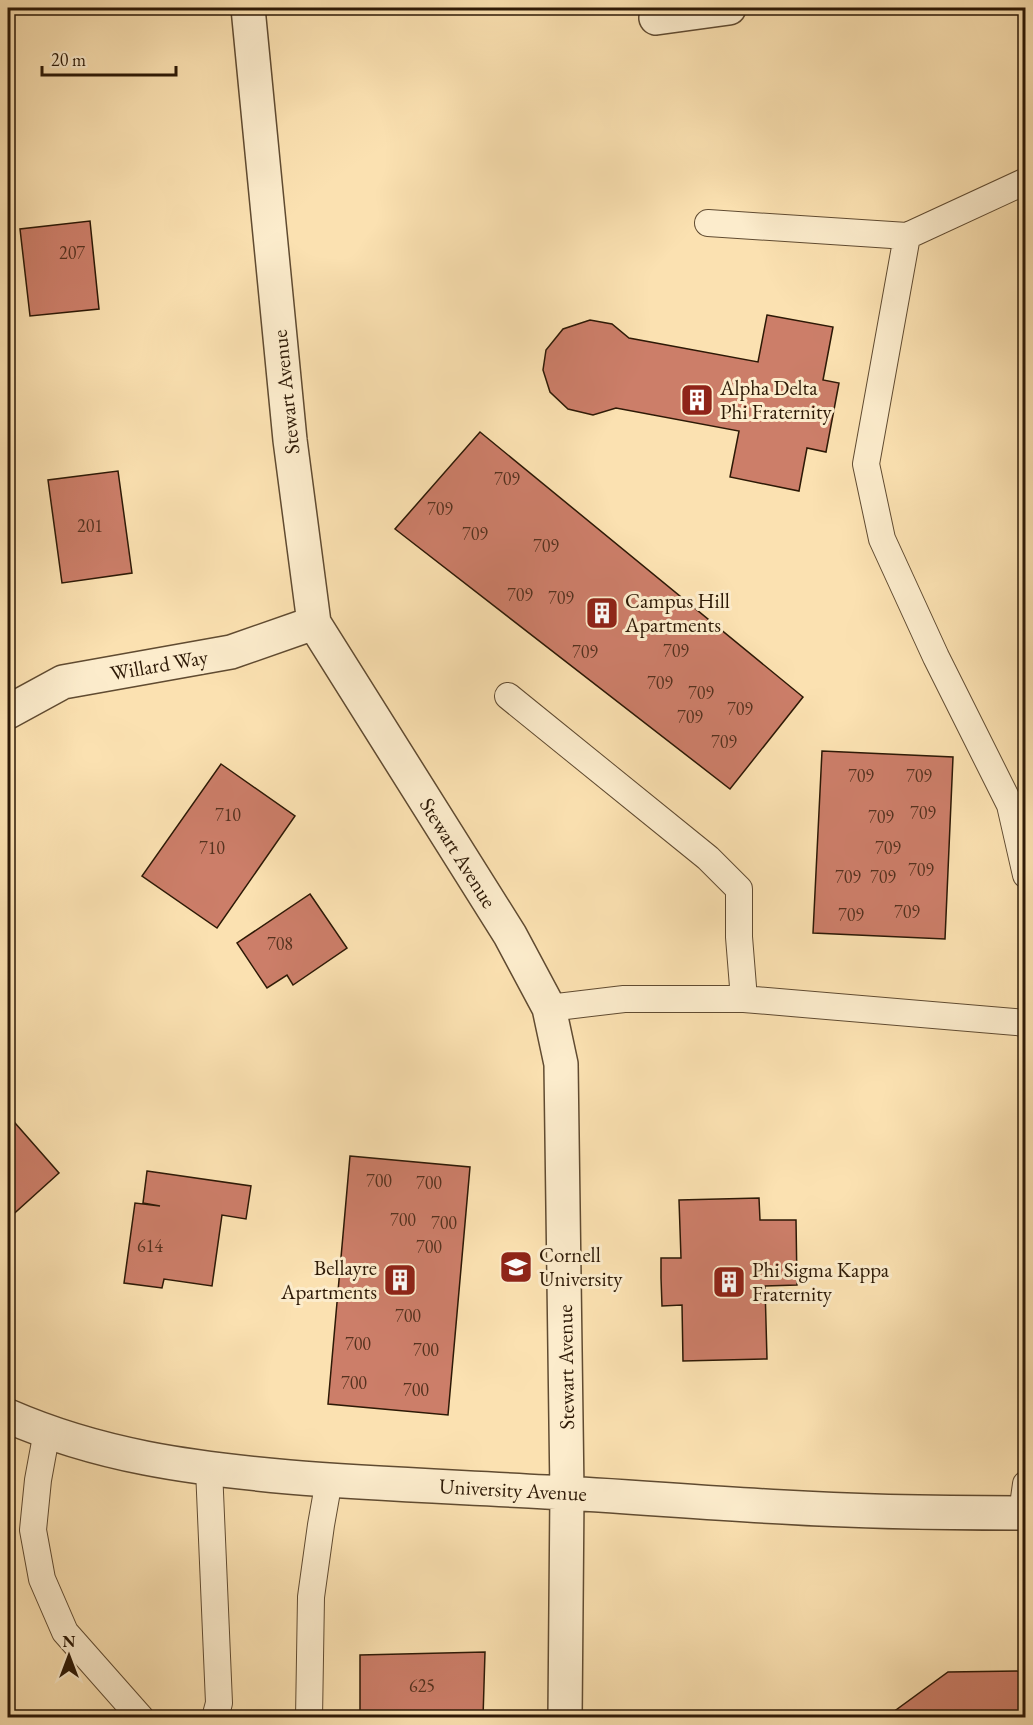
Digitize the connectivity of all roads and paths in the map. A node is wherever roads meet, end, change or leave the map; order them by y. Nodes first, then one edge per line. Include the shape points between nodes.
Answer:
1 (248, 8) edge
2 (729, 8) edge
3 (656, 18) dead end
4 (1026, 181) edge
5 (708, 223) dead end
6 (907, 236) junction
7 (314, 623) junction
8 (508, 696) dead end
9 (8, 712) edge
10 (1026, 875) edge
11 (744, 999) junction
12 (549, 1008) junction
13 (1026, 1023) edge
14 (8, 1416) edge
15 (47, 1431) junction
16 (209, 1469) junction
17 (329, 1480) junction
18 (567, 1493) junction
19 (1024, 1504) edge
20 (141, 1718) edge
21 (215, 1718) edge
22 (309, 1718) edge
23 (566, 1718) edge

1 - 7 street, Stewart Avenue via 290,440
2 - 3 street
4 - 6 lane
5 - 6 lane
6 - 10 lane via 866,464 882,539 1010,805
7 - 9 street, Willard Way via 231,652 63,682
7 - 12 street, Stewart Avenue via 510,935
8 - 11 lane via 708,858 739,890
11 - 12 lane via 624,999
11 - 13 lane
12 - 18 street, Stewart Avenue via 561,1064 563,1116
14 - 15 street, University Avenue
15 - 16 street, University Avenue via 132,1456
15 - 20 lane via 33,1530 42,1579 65,1632
16 - 17 street, University Avenue
16 - 21 lane via 219,1703
17 - 18 street, University Avenue
17 - 22 lane via 311,1597
18 - 19 street, University Avenue via 786,1508
18 - 23 street, Stewart Avenue

